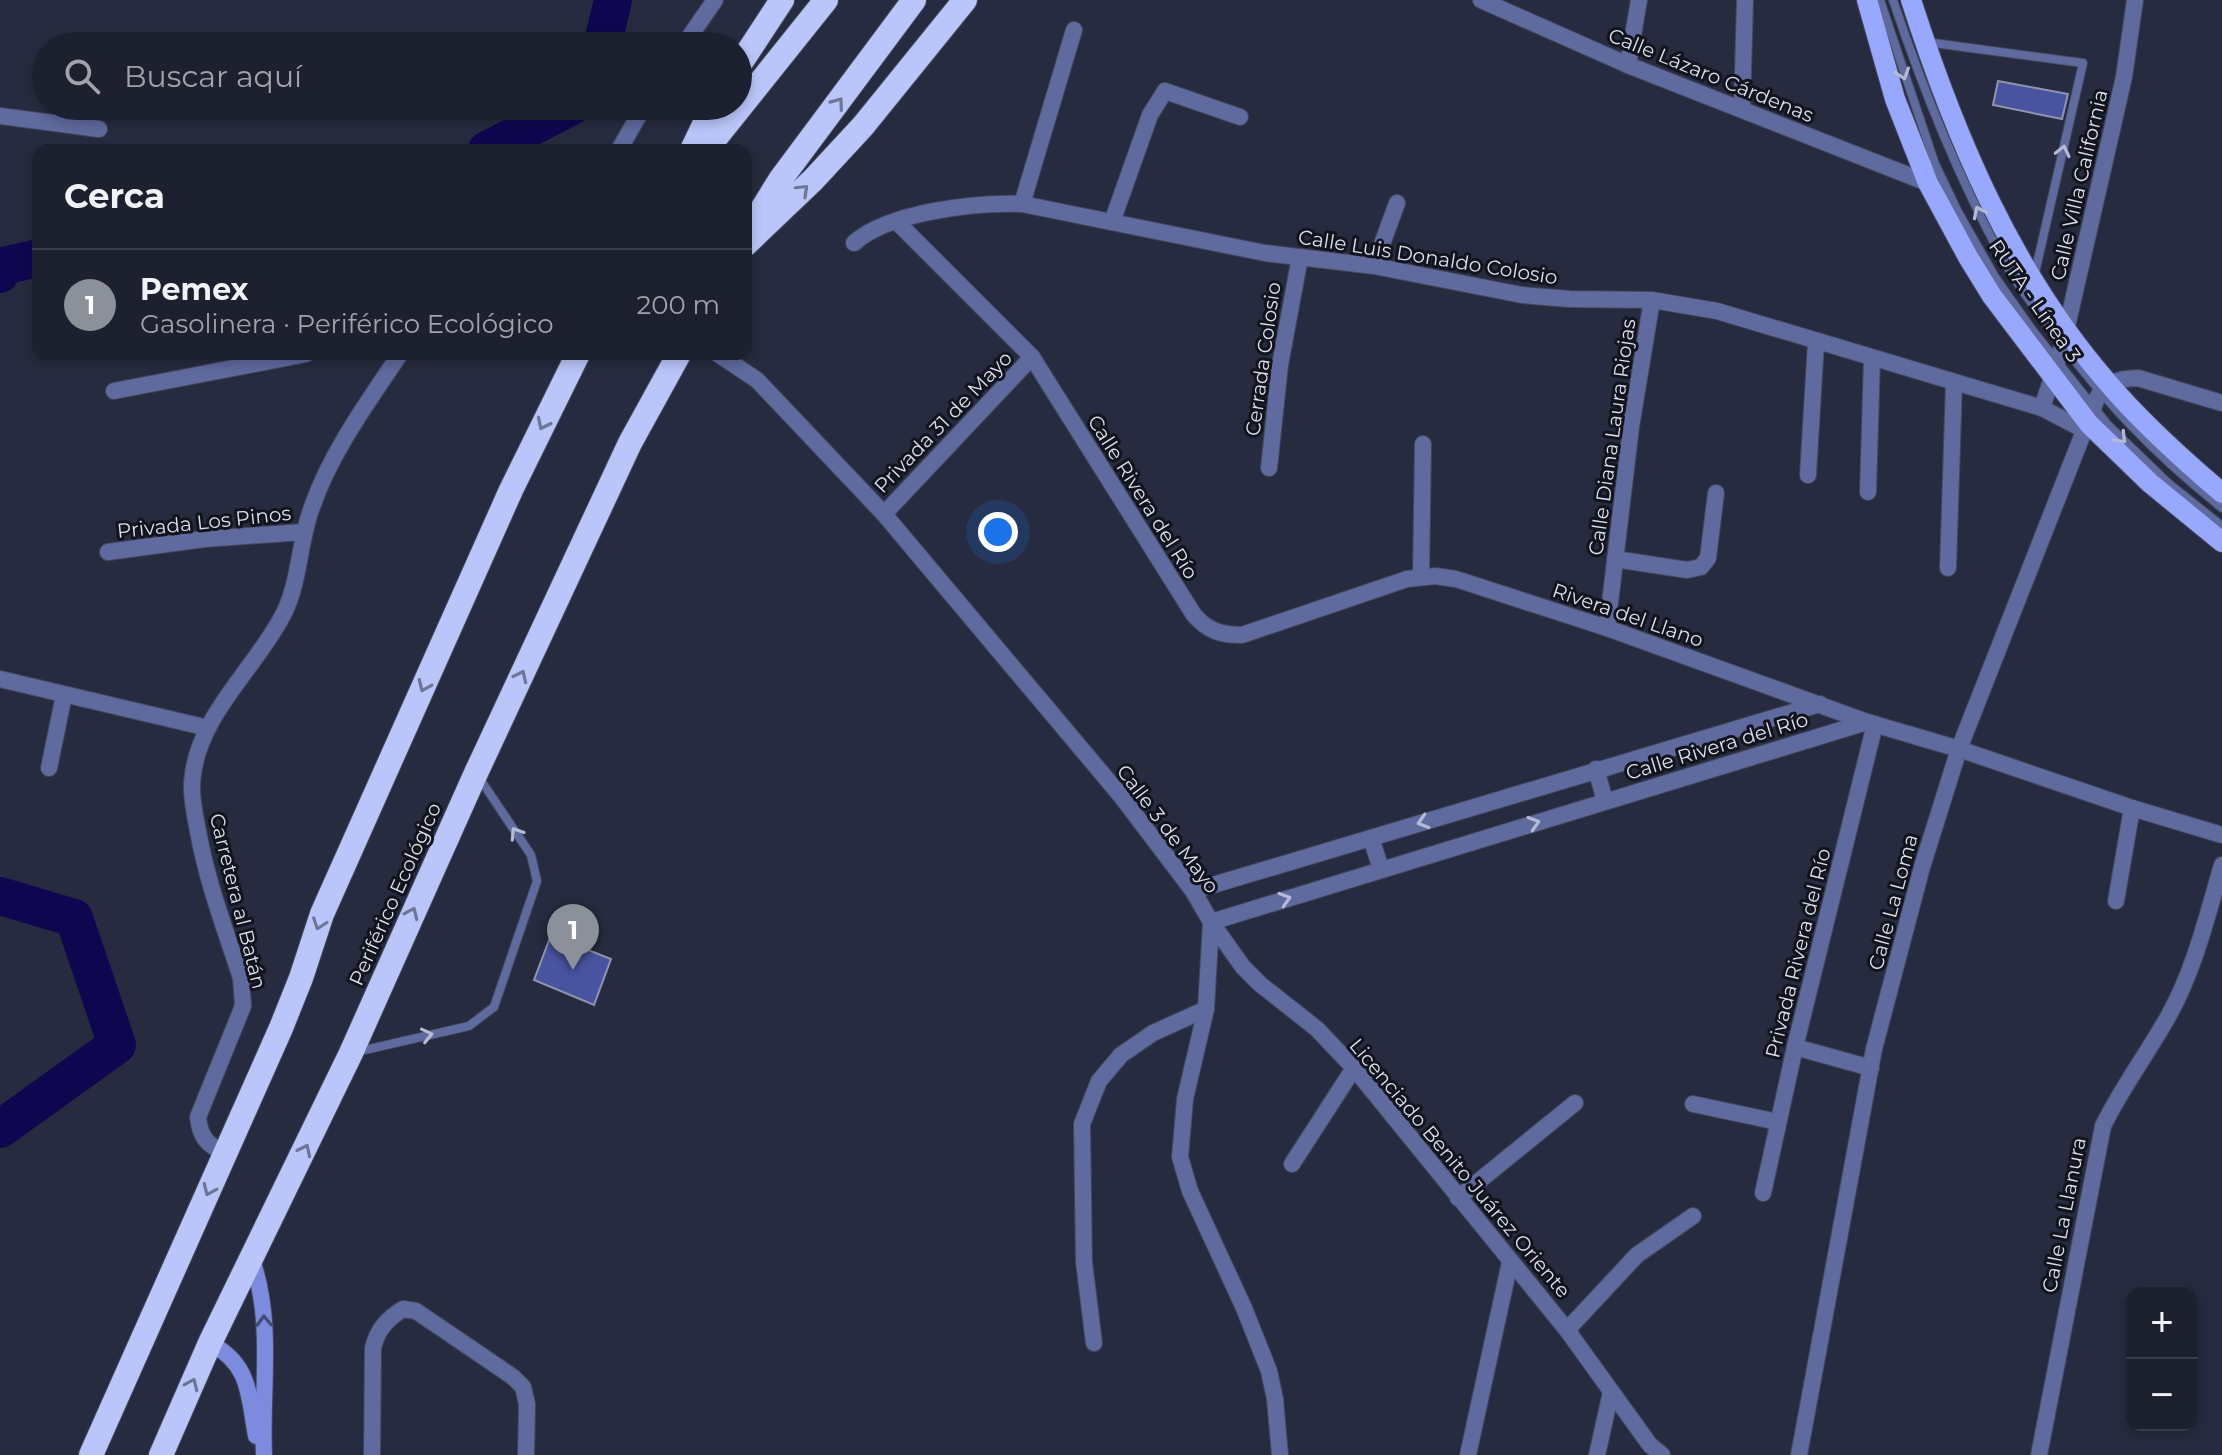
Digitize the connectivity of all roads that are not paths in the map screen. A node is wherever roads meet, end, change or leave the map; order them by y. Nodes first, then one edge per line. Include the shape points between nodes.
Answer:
1 (715, 0) edge
2 (782, 0) edge
3 (826, 0) edge
4 (914, 0) edge
5 (965, 0) edge
6 (1481, 0) edge
7 (1639, 0) edge
8 (1745, 0) edge
9 (1867, 0) edge
10 (1880, 0) edge
11 (1893, 0) edge
12 (1911, 0) edge
13 (2135, 0) edge
14 (1074, 30) dead end
15 (693, 32) edge
16 (1924, 42) junction
17 (752, 46) edge
18 (1628, 65) junction
19 (752, 92) edge
20 (1742, 108) junction
21 (0, 116) edge
22 (1240, 117) dead end
23 (636, 120) edge
24 (706, 120) edge
25 (730, 120) edge
26 (99, 129) dead end
27 (622, 144) edge
28 (695, 144) edge
29 (711, 144) edge
30 (1928, 183) junction
31 (1397, 203) dead end
32 (1022, 204) junction
33 (897, 222) junction
34 (1112, 222) junction
35 (752, 226) edge
36 (752, 238) edge
37 (854, 243) dead end
38 (1300, 257) junction
39 (1374, 266) junction
40 (2033, 282) junction
41 (1652, 300) junction
42 (2064, 337) junction
43 (1816, 342) junction
44 (1032, 357) junction
45 (1872, 358) junction
46 (275, 360) edge
47 (396, 360) edge
48 (575, 360) edge
49 (676, 360) edge
50 (727, 360) edge
51 (2055, 369) junction
52 (1954, 383) junction
53 (114, 391) dead end
54 (2222, 403) edge
55 (2042, 408) junction
56 (2096, 408) junction
57 (1423, 444) dead end
58 (1269, 468) dead end
59 (1808, 475) dead end
60 (1868, 492) dead end
61 (1716, 493) dead end
62 (2222, 493) edge
63 (2222, 508) edge
64 (884, 514) junction
65 (2222, 526) edge
66 (303, 532) junction
67 (2222, 542) edge
68 (108, 552) dead end
69 (1615, 559) junction
70 (1948, 568) dead end
71 (1421, 576) junction
72 (1607, 628) junction
73 (0, 679) edge
74 (64, 695) junction
75 (1820, 704) junction
76 (1871, 723) junction
77 (208, 728) junction
78 (1959, 749) junction
79 (49, 768) dead end
80 (1596, 769) junction
81 (476, 773) junction
82 (1605, 801) junction
83 (2132, 808) junction
84 (2222, 835) edge
85 (1371, 838) junction
86 (2222, 865) edge
87 (1381, 869) junction
88 (1193, 891) junction
89 (2116, 901) dead end
90 (1211, 922) junction
91 (1206, 1009) junction
92 (1795, 1047) junction
93 (351, 1053) junction
94 (1354, 1068) junction
95 (1871, 1068) junction
96 (1575, 1103) dead end
97 (1693, 1104) dead end
98 (1778, 1122) junction
99 (225, 1153) junction
100 (1292, 1164) dead end
101 (1763, 1193) dead end
102 (1458, 1198) junction
103 (1693, 1216) dead end
104 (252, 1260) junction
105 (1510, 1262) junction
106 (1567, 1330) junction
107 (210, 1343) junction
108 (1094, 1343) dead end
109 (1611, 1392) junction
110 (91, 1455) edge
111 (161, 1455) edge
112 (262, 1455) edge
113 (372, 1455) edge
114 (526, 1455) edge
115 (1280, 1455) edge
116 (1468, 1455) edge
117 (1597, 1455) edge
118 (1662, 1455) edge
119 (1799, 1455) edge
120 (2039, 1455) edge

1 - 15 street
2 - 17 highway
3 - 19 highway
35 -> 4 highway via 780,180
36 -> 5 highway via 863,126
6 - 18 street, Calle Lázaro Cárdenas
7 - 18 street
8 - 20 street
9 - 30 main road via 1895,99
10 -> 51 lane, RUTA - Línea 3 via 1935,164 1995,277
42 -> 11 lane via 2000,254 1954,161
12 - 16 main road
13 - 42 street, Calle Villa California via 2124,77
14 - 32 street
16 - 40 main road via 1969,160
40 -> 16 lane via 2083,63
18 - 20 street, Calle Lázaro Cárdenas
20 - 30 street, Calle Lázaro Cárdenas
21 - 26 street
22 - 34 street via 1165,91 1150,115
23 - 27 street
24 - 28 highway
25 - 29 highway
30 - 51 main road via 1992,296
31 - 39 street
32 - 33 street, Calle Luis Donaldo Colosio via 981,204
32 - 34 street, Calle Luis Donaldo Colosio
33 - 37 street, Calle Luis Donaldo Colosio via 863,234
33 - 44 street, Calle Rivera del Río
34 - 38 street, Calle Luis Donaldo Colosio
38 - 39 street, Calle Luis Donaldo Colosio
38 - 58 street, Cerrada Colosio via 1280,365
39 - 41 street, Calle Luis Donaldo Colosio via 1545,298
40 - 42 main road
41 - 43 street, Calle Luis Donaldo Colosio via 1717,311
41 - 69 street, Calle Diana Laura Riojas
42 - 51 street, Calle Villa California
42 - 56 main road
43 - 45 street, Calle Luis Donaldo Colosio
43 - 59 street
44 - 64 street, Privada 31 de Mayo
44 - 71 street, Calle Rivera del Río via 1203,626 1242,635
45 - 52 street, Calle Luis Donaldo Colosio
45 - 60 street
46 - 53 street
47 - 66 street, Carretera al Batán via 321,482
48 -> 99 highway via 511,490 322,914 301,978
81 -> 49 highway, Periférico Ecológico via 630,443
50 - 64 street, Calle 3 de Mayo via 757,380
51 - 55 street
51 - 56 main road
52 - 55 street, Calle Luis Donaldo Colosio
52 - 70 street
54 - 56 street via 2127,378
55 - 56 street, Calle Luis Donaldo Colosio
56 - 62 main road via 2179,457
56 - 63 lane
56 -> 65 lane via 2152,469
56 - 67 main road via 2150,483
56 - 78 street, Calle La Loma
57 - 71 street
61 - 69 street via 1708,558 1701,567 1687,570
64 - 88 street, Calle 3 de Mayo via 1121,796
66 - 68 street, Privada Los Pinos
66 - 77 street, Carretera al Batán via 286,610
69 - 72 street, Calle Diana Laura Riojas
71 - 72 street, Rivera del Llano via 1456,579
72 - 75 street, Rivera del Llano
73 - 74 street
74 - 77 street
74 - 79 street
75 - 76 street, Calle Rivera del Río
75 - 80 street, Calle Rivera del Río
76 - 78 street, Calle Rivera del Río
76 - 82 street, Calle Rivera del Río
76 - 92 street, Privada Rivera del Río
77 - 99 street, Carretera al Batán via 192,784 195,816 244,996 198,1117 199,1133
78 - 83 street, Calle Rivera del Río
78 - 95 street, Calle La Loma via 1922,867
80 - 82 street
80 -> 85 street, Calle Rivera del Río
93 -> 81 highway, Periférico Ecológico
93 -> 81 lane via 469,1026 494,1007 537,881 531,855
87 -> 82 street, Calle Rivera del Río
83 - 84 street, Calle Rivera del Río
83 - 89 street
85 - 87 street
85 - 88 street, Calle Rivera del Río
86 - 120 street, Calle La Llanura via 2186,981 2103,1126
90 -> 87 street, Calle Rivera del Río
88 - 90 street, Calle 3 de Mayo
90 - 91 street, Calle 3 de Mayo
90 - 94 street, Licenciado Benito Juárez Oriente via 1251,976 1317,1029
91 - 108 street via 1153,1033 1121,1055 1099,1081 1082,1124 1084,1262
91 - 115 street, Calle 3 de Mayo via 1185,1099 1180,1157 1269,1371
92 - 95 street
92 - 98 street, Privada Rivera del Río
104 -> 93 highway, Periférico Ecológico
94 - 100 street
94 - 102 street, Licenciado Benito Juárez Oriente
95 - 119 street, Calle La Loma
96 - 102 street
97 - 98 street
98 - 101 street, Privada Rivera del Río
99 -> 110 highway
102 - 105 street, Licenciado Benito Juárez Oriente
103 - 106 street via 1637,1255
104 - 107 highway, Periférico Ecológico
112 -> 104 street via 265,1315
105 - 106 street, Licenciado Benito Juárez Oriente
105 - 116 street
106 - 109 street, Licenciado Benito Juárez Oriente
111 -> 107 highway, Periférico Ecológico
107 - 112 street via 235,1358 243,1373
109 - 117 street
109 - 118 street, Licenciado Benito Juárez Oriente
113 - 114 street via 373,1348 390,1317 403,1309 416,1311 523,1387

